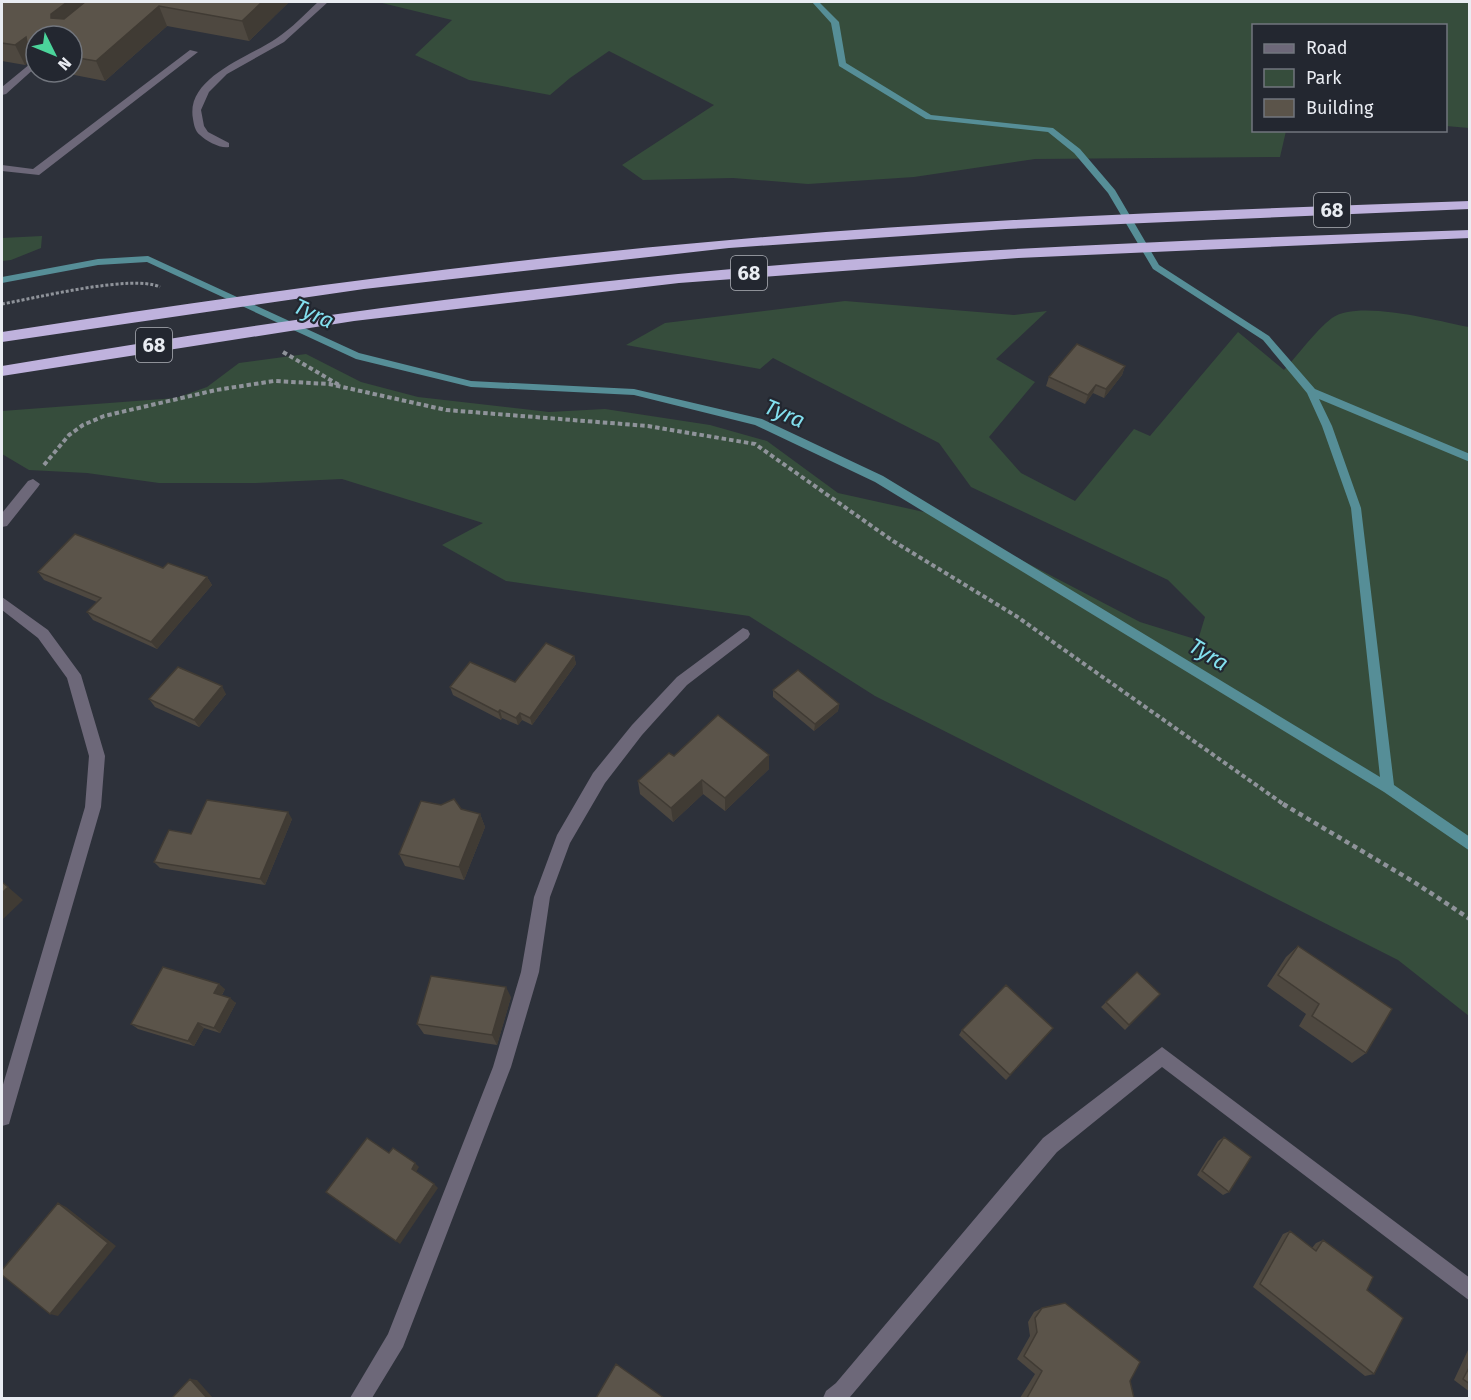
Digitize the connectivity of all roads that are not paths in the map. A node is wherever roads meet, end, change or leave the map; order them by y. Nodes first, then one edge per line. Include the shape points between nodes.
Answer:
1 (323, 2) edge
2 (193, 52) dead end
3 (24, 73) edge
4 (2, 92) edge
5 (225, 145) dead end
6 (2, 168) edge
7 (1470, 205) edge
8 (1470, 234) edge
9 (2, 337) edge
10 (2, 371) edge
11 (33, 484) road end
12 (2, 522) edge
13 (2, 603) edge
14 (743, 634) dead end
15 (2, 1117) edge
16 (1470, 1291) edge
17 (360, 1398) edge
18 (833, 1398) edge

1 - 5 street via 281,40 224,72 204,91 196,110 199,126 204,134
2 - 6 street via 35,173
3 - 4 street
7 - 9 highway, 68 via 1007,225 733,244 451,273
8 - 10 highway, 68 via 1016,254 740,274 514,297 217,335
11 - 12 street
13 - 15 street via 43,634 74,675 97,756 93,807
14 - 17 street via 682,681 637,730 599,778 563,840 542,897 530,972 502,1067 396,1340
16 - 18 street via 1162,1056 1050,1145

